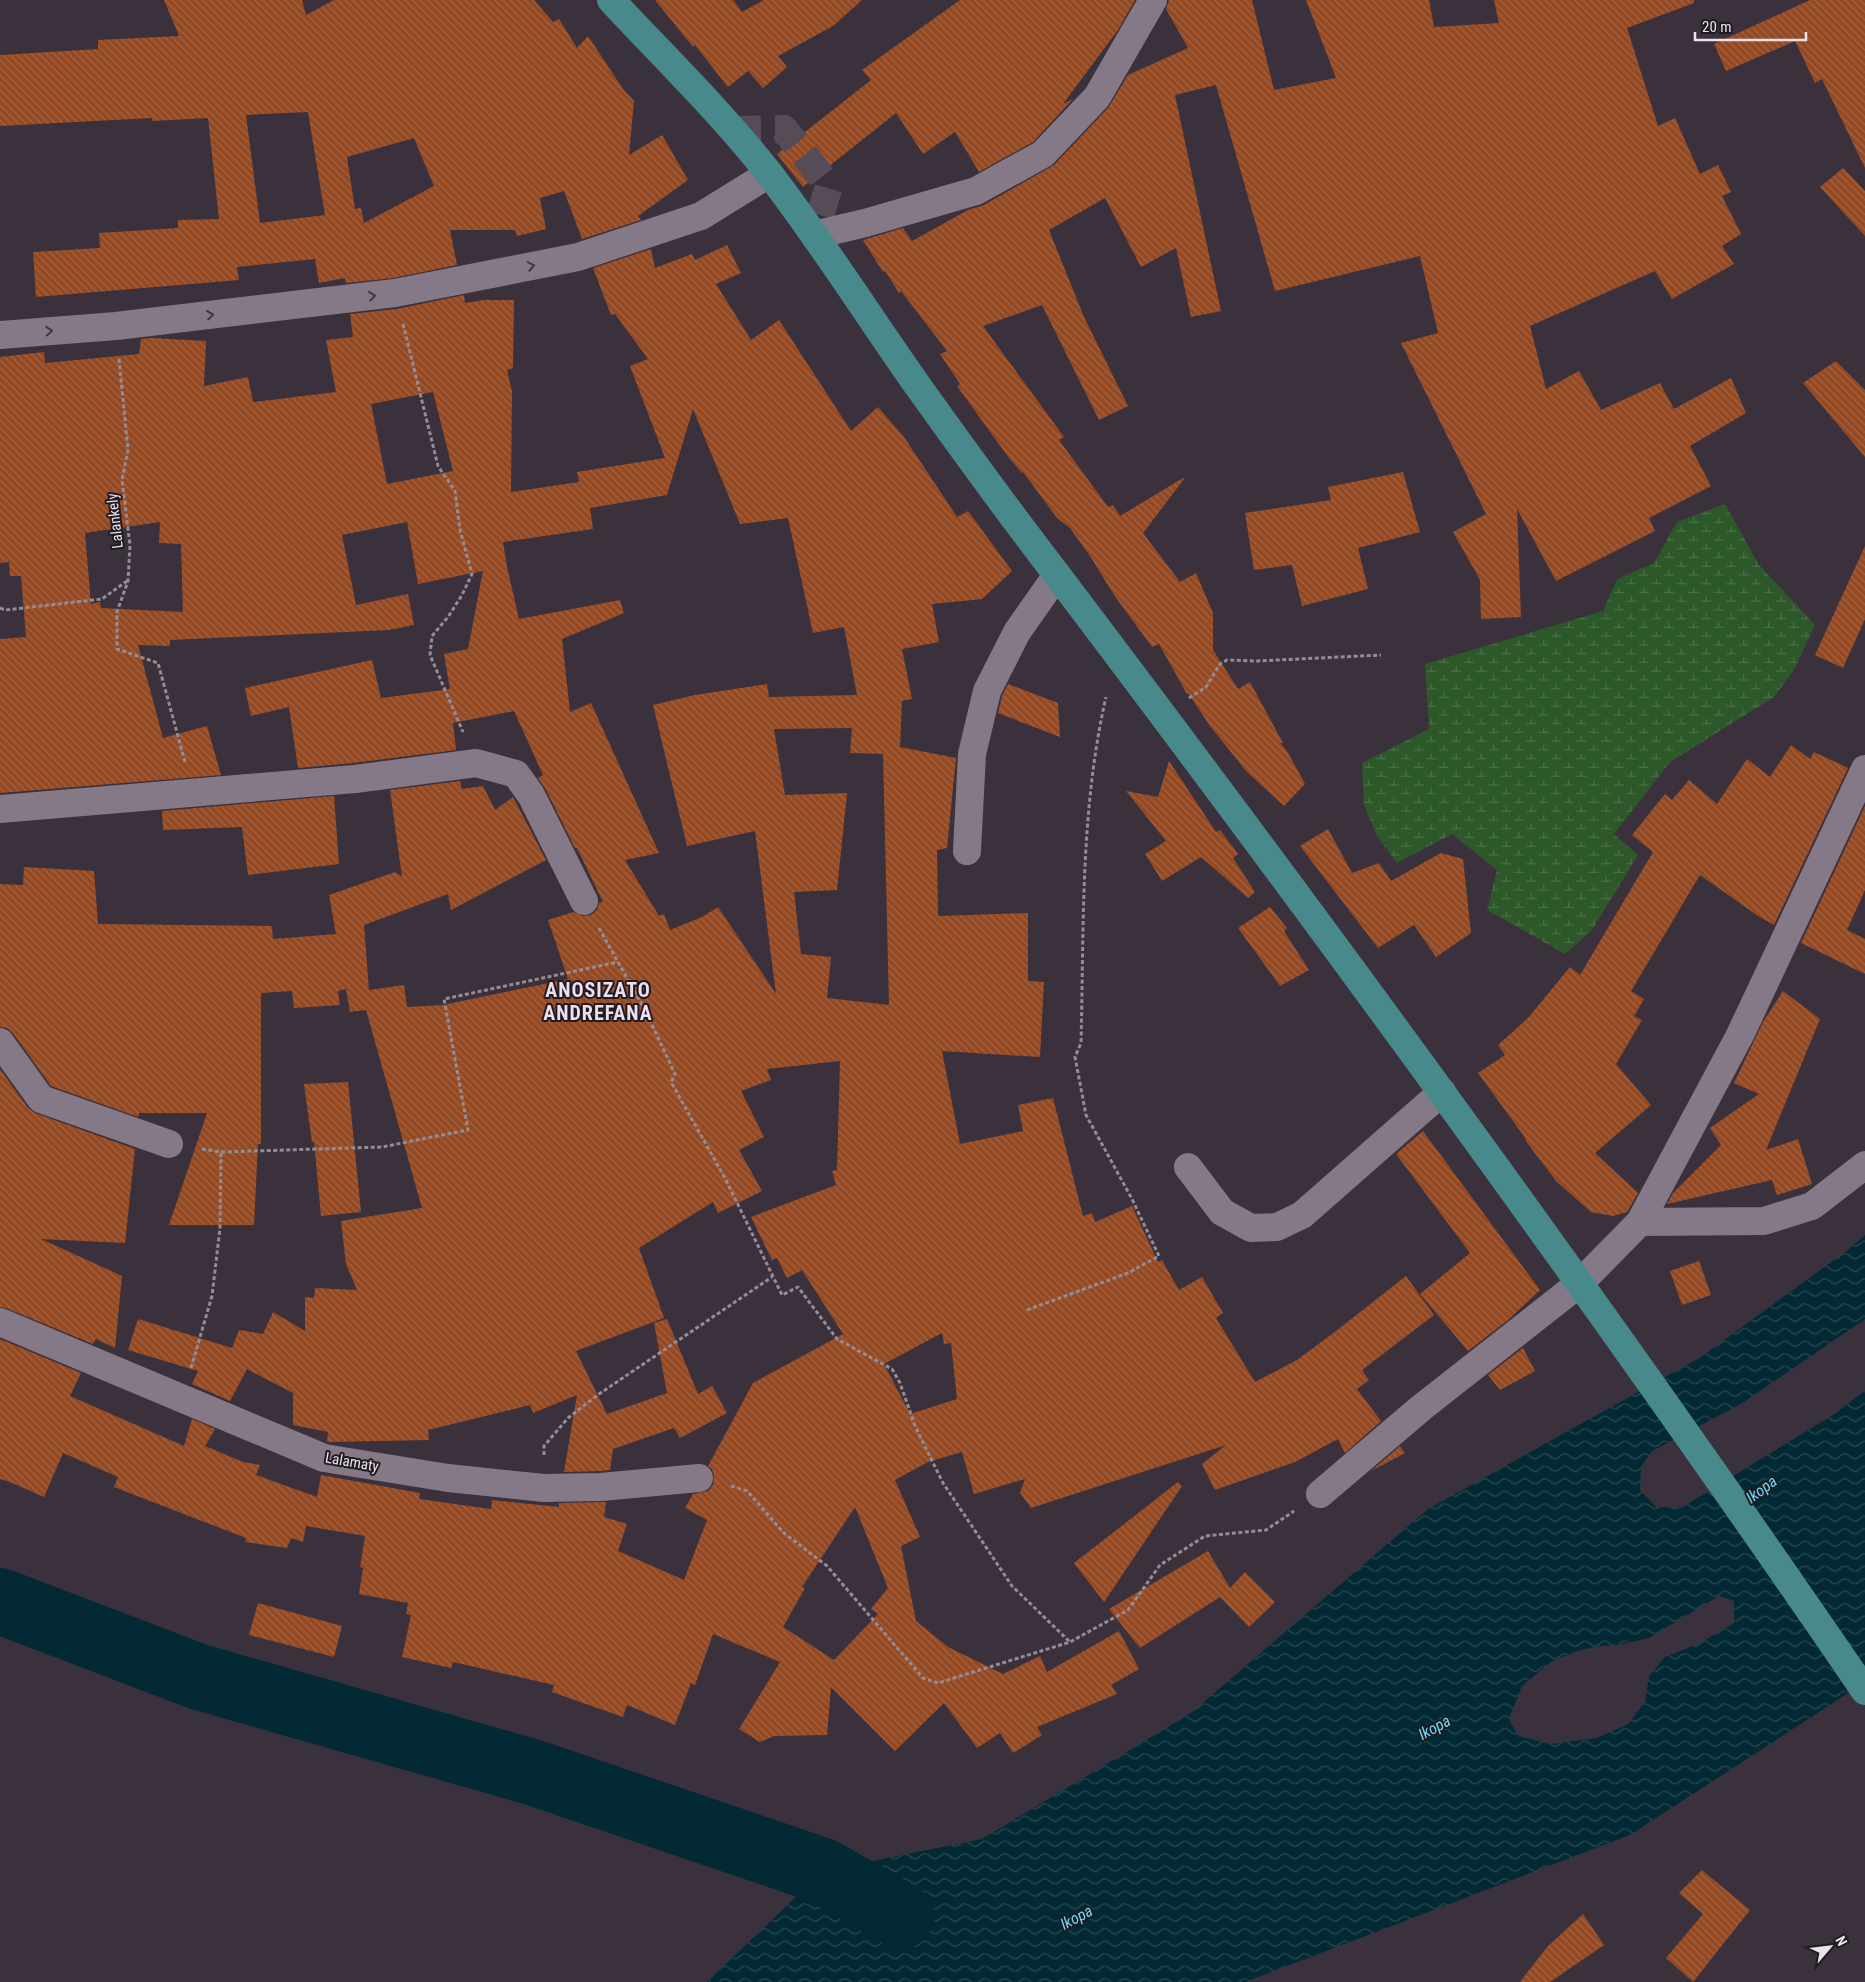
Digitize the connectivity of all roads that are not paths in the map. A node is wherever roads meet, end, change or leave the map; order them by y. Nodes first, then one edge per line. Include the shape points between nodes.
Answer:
1 (611, 0) edge
2 (1153, 0) edge
3 (769, 174) junction
4 (814, 235) junction
5 (0, 335) edge
6 (1057, 575) junction
7 (1865, 769) edge
8 (0, 808) edge
9 (968, 851) dead end
10 (584, 901) road end
11 (0, 1042) edge
12 (1442, 1092) junction
13 (169, 1144) road end
14 (1865, 1165) edge
15 (1188, 1167) dead end
16 (1640, 1222) junction
17 (1587, 1294) junction
18 (0, 1322) edge
19 (699, 1478) road end
20 (1320, 1494) road end
21 (1865, 1691) edge

1 - 3 main road via 734,130
2 - 4 street via 1097,97 1044,154 976,191
3 - 4 main road
5 -> 3 street via 116,326 395,293 578,257 701,216
4 - 6 main road via 922,391
6 - 9 street via 1017,632 987,691 972,754
6 - 12 main road via 1164,714
7 - 16 street via 1740,1035
8 - 10 street via 355,779 476,763 516,774 531,794
11 - 13 street via 41,1099
12 - 15 street via 1302,1215 1277,1227 1252,1228 1222,1212
12 - 17 main road
14 - 16 street via 1812,1206 1764,1221
16 - 17 street
17 - 20 street via 1421,1408
17 - 21 main road via 1729,1492
18 - 19 street, Lalamaty via 324,1458 448,1478 544,1488 601,1487

